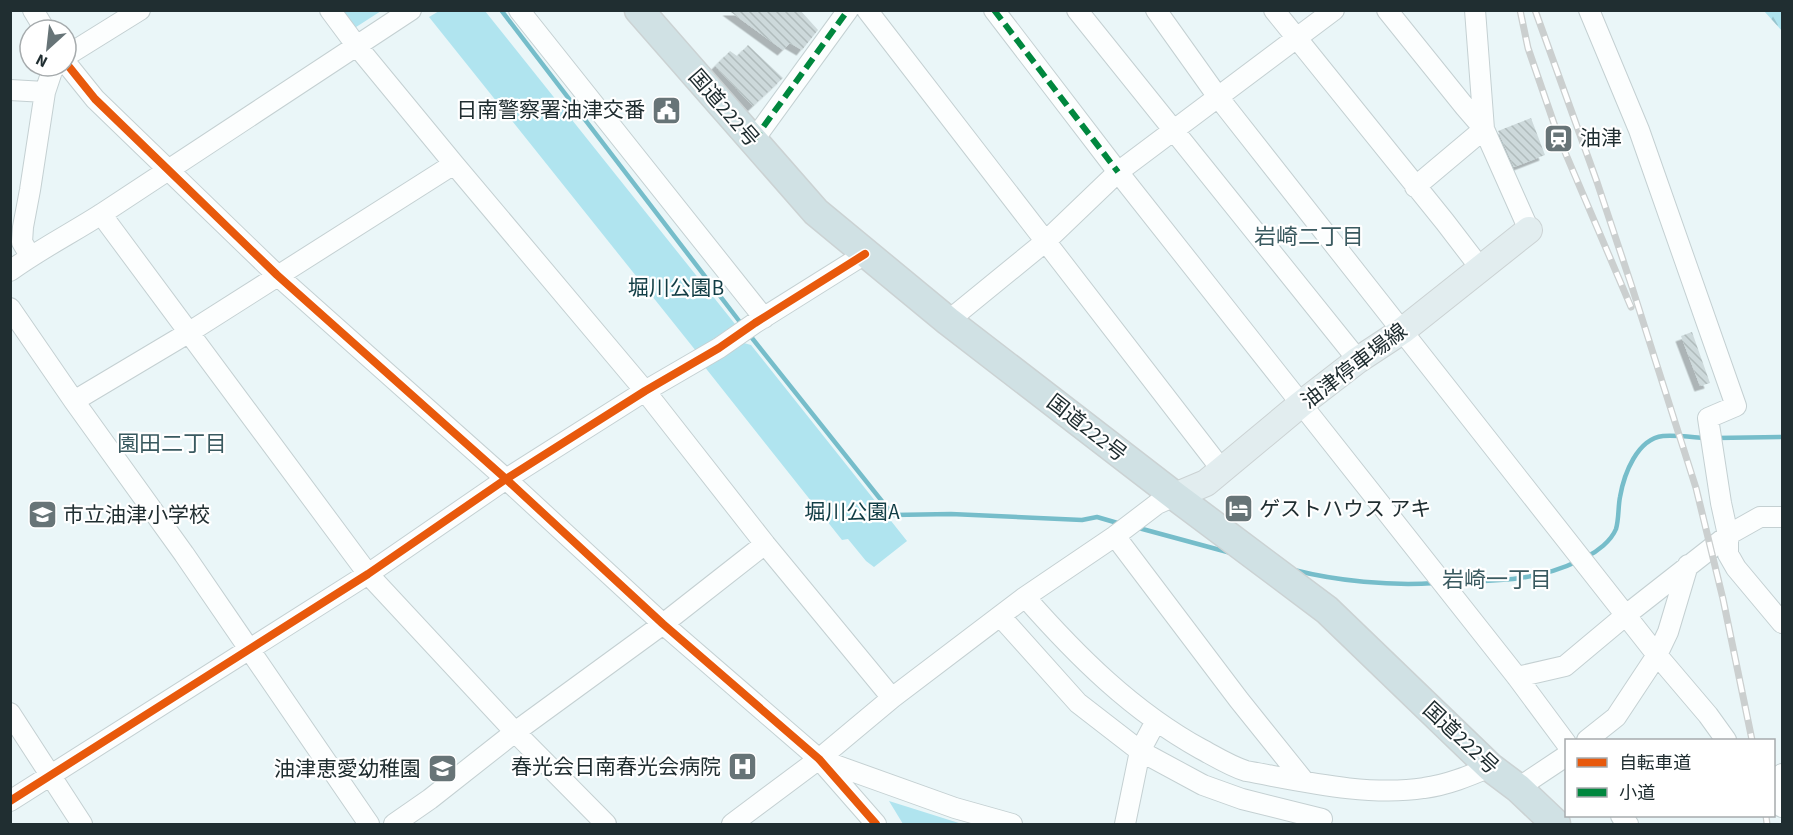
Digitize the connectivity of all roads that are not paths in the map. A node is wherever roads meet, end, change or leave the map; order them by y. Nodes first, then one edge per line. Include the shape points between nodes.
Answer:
1 (140, 10) edge
2 (330, 10) edge
3 (411, 10) edge
4 (519, 10) edge
5 (639, 10) edge
6 (848, 10) edge
7 (867, 10) edge
8 (994, 10) edge
9 (1156, 10) edge
10 (1274, 10) edge
11 (1334, 10) edge
12 (1387, 10) edge
13 (1475, 10) edge
14 (1589, 10) edge
15 (1084, 13) edge
16 (1296, 38) junction
17 (356, 45) junction
18 (78, 49) edge
19 (50, 78) edge
20 (78, 78) edge
21 (10, 90) edge
22 (45, 92) junction
23 (1218, 97) junction
24 (1485, 129) junction
25 (1174, 131) junction
26 (753, 141) junction
27 (454, 164) junction
28 (167, 169) junction
29 (1118, 172) junction
30 (1415, 187) junction
31 (101, 214) junction
32 (1529, 230) joint
33 (1046, 241) junction
34 (865, 254) junction
35 (30, 256) junction
36 (1481, 269) junction
37 (10, 271) edge
38 (277, 275) junction
39 (10, 308) edge
40 (760, 320) junction
41 (948, 321) junction
42 (1402, 331) junction
43 (188, 333) junction
44 (1358, 360) junction
45 (645, 392) junction
46 (74, 401) junction
47 (1301, 404) junction
48 (1222, 470) junction
49 (506, 479) junction
50 (1175, 496) junction
51 (1782, 517) edge
52 (1728, 535) junction
53 (1115, 536) junction
54 (765, 544) junction
55 (1688, 565) junction
56 (368, 574) junction
57 (1025, 597) junction
58 (1626, 615) junction
59 (1000, 616) junction
60 (1782, 623) edge
61 (663, 624) junction
62 (249, 650) junction
63 (1657, 655) junction
64 (1517, 677) junction
65 (892, 698) junction
66 (10, 713) edge
67 (1156, 721) junction
68 (515, 732) junction
69 (1589, 739) edge
70 (1725, 739) edge
71 (1565, 742) edge
72 (1140, 751) junction
73 (1565, 757) edge
74 (819, 759) junction
75 (1490, 767) junction
76 (51, 776) junction
77 (1304, 781) junction
78 (1333, 786) junction
79 (1518, 788) junction
80 (10, 801) edge
81 (1321, 822) edge
82 (82, 825) edge
83 (369, 825) edge
84 (394, 825) edge
85 (606, 825) edge
86 (732, 825) edge
87 (876, 825) edge
88 (1012, 825) edge
89 (1125, 825) edge
90 (1556, 825) edge

1 - 18 street
2 - 17 street
3 - 17 street
4 - 40 street
5 - 26 highway, 国道222号
6 - 26 street
7 - 33 street
8 - 29 street
9 - 23 street
10 - 16 street
11 - 16 street
12 - 24 street
13 - 24 street
14 - 52 street via 1639,130 1736,406 1708,418
15 - 25 street
16 - 23 street
16 - 30 street
17 - 27 street
17 - 28 street
19 - 22 street
20 - 28 street
21 - 22 street
22 - 35 street via 23,227 22,242
23 - 25 street
23 - 42 street
24 - 30 street
24 - 32 street
25 - 29 street
25 - 44 street
26 - 34 highway, 国道222号 via 816,212
27 - 38 street
27 - 45 street
28 - 31 street
28 - 38 street
29 - 33 street
29 - 47 street
30 - 36 street
31 - 35 street
31 - 43 street
32 - 36 main road, 油津停車場線
33 - 41 street
33 - 48 street
34 - 40 street
34 - 41 highway, 国道222号
35 - 37 street
36 - 42 main road, 油津停車場線
38 - 43 street
38 - 49 street
39 - 46 street
40 - 45 street
41 - 50 highway, 国道222号
42 - 44 main road, 油津停車場線
42 - 58 street
43 - 46 street
43 - 56 street
44 - 47 main road, 油津停車場線
45 - 49 street
45 - 54 street
46 - 62 street
47 - 48 main road, 油津停車場線
47 - 64 street
48 - 50 main road, 油津停車場線 via 1206,483
49 - 56 street
49 - 61 street
50 - 53 street via 1157,504
50 - 75 highway, 国道222号 via 1327,610
51 - 52 street via 1760,517
52 - 55 street
52 - 60 street via 1728,554 1736,568
53 - 57 street
53 - 77 street
54 - 61 street
54 - 65 street
55 - 58 street
55 - 63 street
56 - 62 street
56 - 68 street
57 - 59 street
57 - 67 street via 1104,679
58 - 63 street
58 - 64 street via 1565,666
59 - 65 street
59 - 72 street via 1078,703
61 - 68 street
61 - 74 street
62 - 76 street
62 - 83 street
63 - 69 street via 1616,717
63 - 70 street
64 - 71 street
65 - 74 street
66 - 76 street
67 - 72 street
67 - 77 street via 1234,767
68 - 84 street
68 - 85 street
72 - 81 street via 1213,788
72 - 89 street
73 - 79 street
74 - 86 street
74 - 87 street
74 - 88 street
75 - 78 street via 1424,788
75 - 79 highway, 国道222号
76 - 80 street
76 - 82 street
77 - 78 street
78 - 81 street
79 - 90 highway, 国道222号

